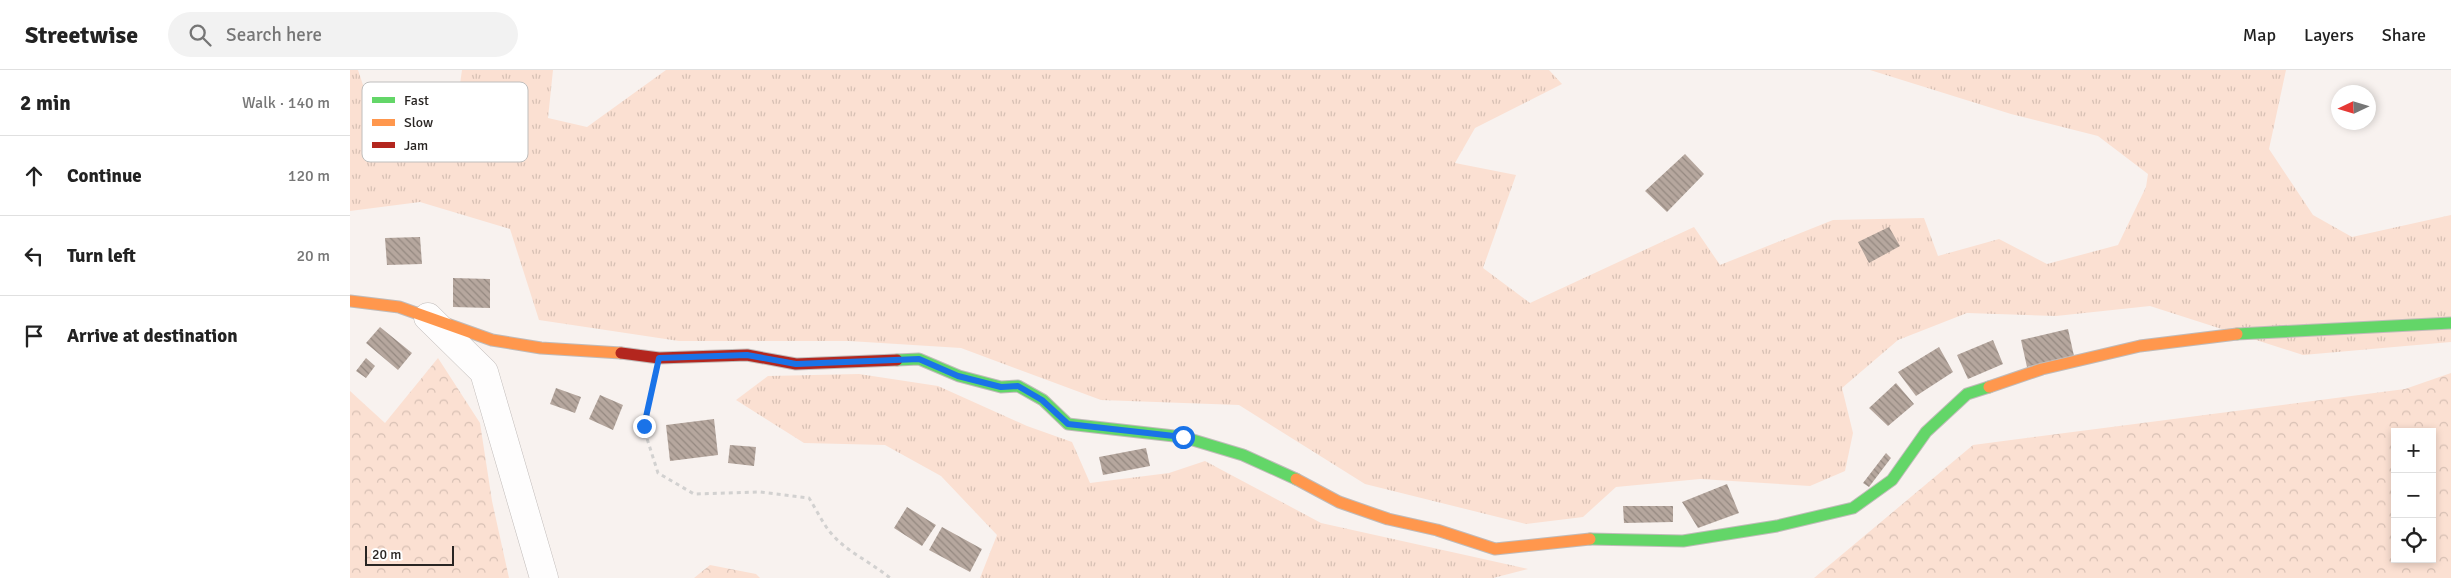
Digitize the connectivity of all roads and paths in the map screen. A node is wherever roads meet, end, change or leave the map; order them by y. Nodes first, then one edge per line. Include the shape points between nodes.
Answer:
1 (350, 301) edge
2 (428, 317) junction
3 (2451, 323) edge
4 (659, 358) junction
5 (544, 578) edge
6 (890, 578) edge

1 - 2 street via 400,308
2 - 4 street via 492,340 542,348 598,350
2 - 5 street via 484,372
3 - 4 street via 2249,333 2140,346 2042,369 1967,394 1926,432 1892,480 1853,508 1777,526 1683,541 1580,539 1496,549 1347,505 1286,473 1183,437 1068,424 1042,400 1018,386 1001,387 958,376 919,359 796,364 747,355
4 - 6 path via 644,426 658,473 694,494 760,492 809,498 830,533

